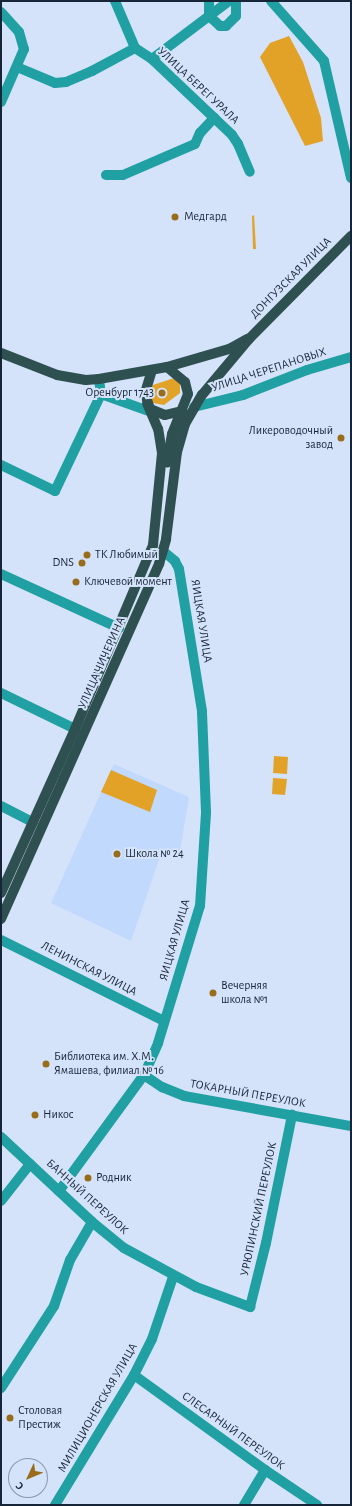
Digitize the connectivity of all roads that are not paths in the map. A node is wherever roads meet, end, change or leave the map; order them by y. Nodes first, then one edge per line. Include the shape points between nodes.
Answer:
1 (115, 1) edge
2 (209, 1) edge
3 (229, 1) edge
4 (236, 1) edge
5 (271, 1) edge
6 (1, 12) edge
7 (209, 16) junction
8 (135, 48) junction
9 (152, 59) junction
10 (17, 67) junction
11 (1, 102) edge
12 (214, 118) junction
13 (250, 172) dead end
14 (106, 175) dead end
15 (351, 178) edge
16 (351, 236) edge
17 (249, 338) junction
18 (1, 353) edge
19 (351, 357) edge
20 (167, 367) junction
21 (152, 370) junction
22 (99, 379) junction
23 (101, 394) junction
24 (194, 407) junction
25 (152, 410) junction
26 (177, 411) junction
27 (1, 466) edge
28 (170, 494) junction
29 (163, 551) junction
30 (1, 574) edge
31 (118, 628) junction
32 (1, 693) edge
33 (75, 729) junction
34 (1, 806) edge
35 (33, 822) junction
36 (1, 893) edge
37 (1, 919) edge
38 (1, 940) edge
39 (164, 1021) junction
40 (144, 1075) junction
41 (292, 1115) junction
42 (351, 1126) edge
43 (1, 1137) edge
44 (30, 1164) junction
45 (59, 1191) junction
46 (1, 1200) edge
47 (92, 1222) junction
48 (173, 1277) junction
49 (250, 1307) joint
50 (134, 1375) junction
51 (1, 1388) edge
52 (265, 1470) junction
53 (56, 1505) edge
54 (244, 1505) edge
55 (317, 1505) edge

1 - 8 street
2 - 7 street
3 - 7 street
4 - 7 street via 236,16 226,26 214,23
5 - 15 street via 324,61
6 - 10 street via 23,41 24,49
7 - 9 street
8 - 9 street, УЛИЦА БЕРЕГ УРАЛА
8 - 10 street via 92,72 66,82 55,83
9 - 12 street, УЛИЦА БЕРЕГ УРАЛА
10 - 11 street
12 - 13 street, УЛИЦА БЕРЕГ УРАЛА via 238,144
12 - 14 street via 195,144 124,175
16 - 17 main road, ДОНГУЗСКАЯ УЛИЦА
17 - 20 main road via 229,349
17 - 24 main road, УЛИЦА ЧИЧЕРИНА
18 - 22 main road via 57,374 86,380
19 - 24 street, УЛИЦА ЧЕРЕПАНОВЫХ via 307,370 243,395
20 - 21 main road
20 - 26 main road via 180,375 188,388 188,394
21 - 22 main road
21 - 25 main road via 146,386
22 - 23 street
23 - 25 street
23 - 27 street via 55,491
24 - 26 main road
24 - 28 main road, УЛИЦА ЧИЧЕРИНА via 179,440
25 - 26 main road
25 - 31 main road, УЛИЦА ЧИЧЕРИНА via 162,453 156,531 143,572
26 - 28 main road via 167,462
28 - 29 main road, УЛИЦА ЧИЧЕРИНА
29 - 37 main road, УЛИЦА ЧИЧЕРИНА via 89,727
29 - 39 street, ЯИЦКАЯ УЛИЦА via 175,561 179,569 187,606 202,711 206,812 200,906
30 - 31 street
31 - 33 main road, УЛИЦА ЧИЧЕРИНА
32 - 33 street
33 - 35 main road, УЛИЦА ЧИЧЕРИНА
34 - 35 street
35 - 36 main road, УЛИЦА ЧИЧЕРИНА
38 - 39 street, ЛЕНИНСКАЯ УЛИЦА
39 - 40 street, ЯИЦКАЯ УЛИЦА via 158,1043
40 - 41 street, ТОКАРНЫЙ ПЕРЕУЛОК via 162,1087 184,1096
40 - 45 street, ЯИЦКАЯ УЛИЦА
41 - 42 street, ТОКАРНЫЙ ПЕРЕУЛОК
41 - 49 street, УРЮПИНСКИЙ ПЕРЕУЛОК
43 - 44 street, БАННЫЙ ПЕРЕУЛОК
44 - 45 street, БАННЫЙ ПЕРЕУЛОК
44 - 46 street
45 - 47 street, БАННЫЙ ПЕРЕУЛОК
47 - 48 street, БАННЫЙ ПЕРЕУЛОК via 124,1248
47 - 51 street via 70,1260 54,1306
48 - 49 street, БАННЫЙ ПЕРЕУЛОК
48 - 50 street, МИЛИЦИОНЕРСКАЯ УЛИЦА via 152,1339
50 - 52 street, СЛЕСАРНЫЙ ПЕРЕУЛОК
50 - 53 street, МИЛИЦИОНЕРСКАЯ УЛИЦА
52 - 54 street
52 - 55 street, СЛЕСАРНЫЙ ПЕРЕУЛОК

